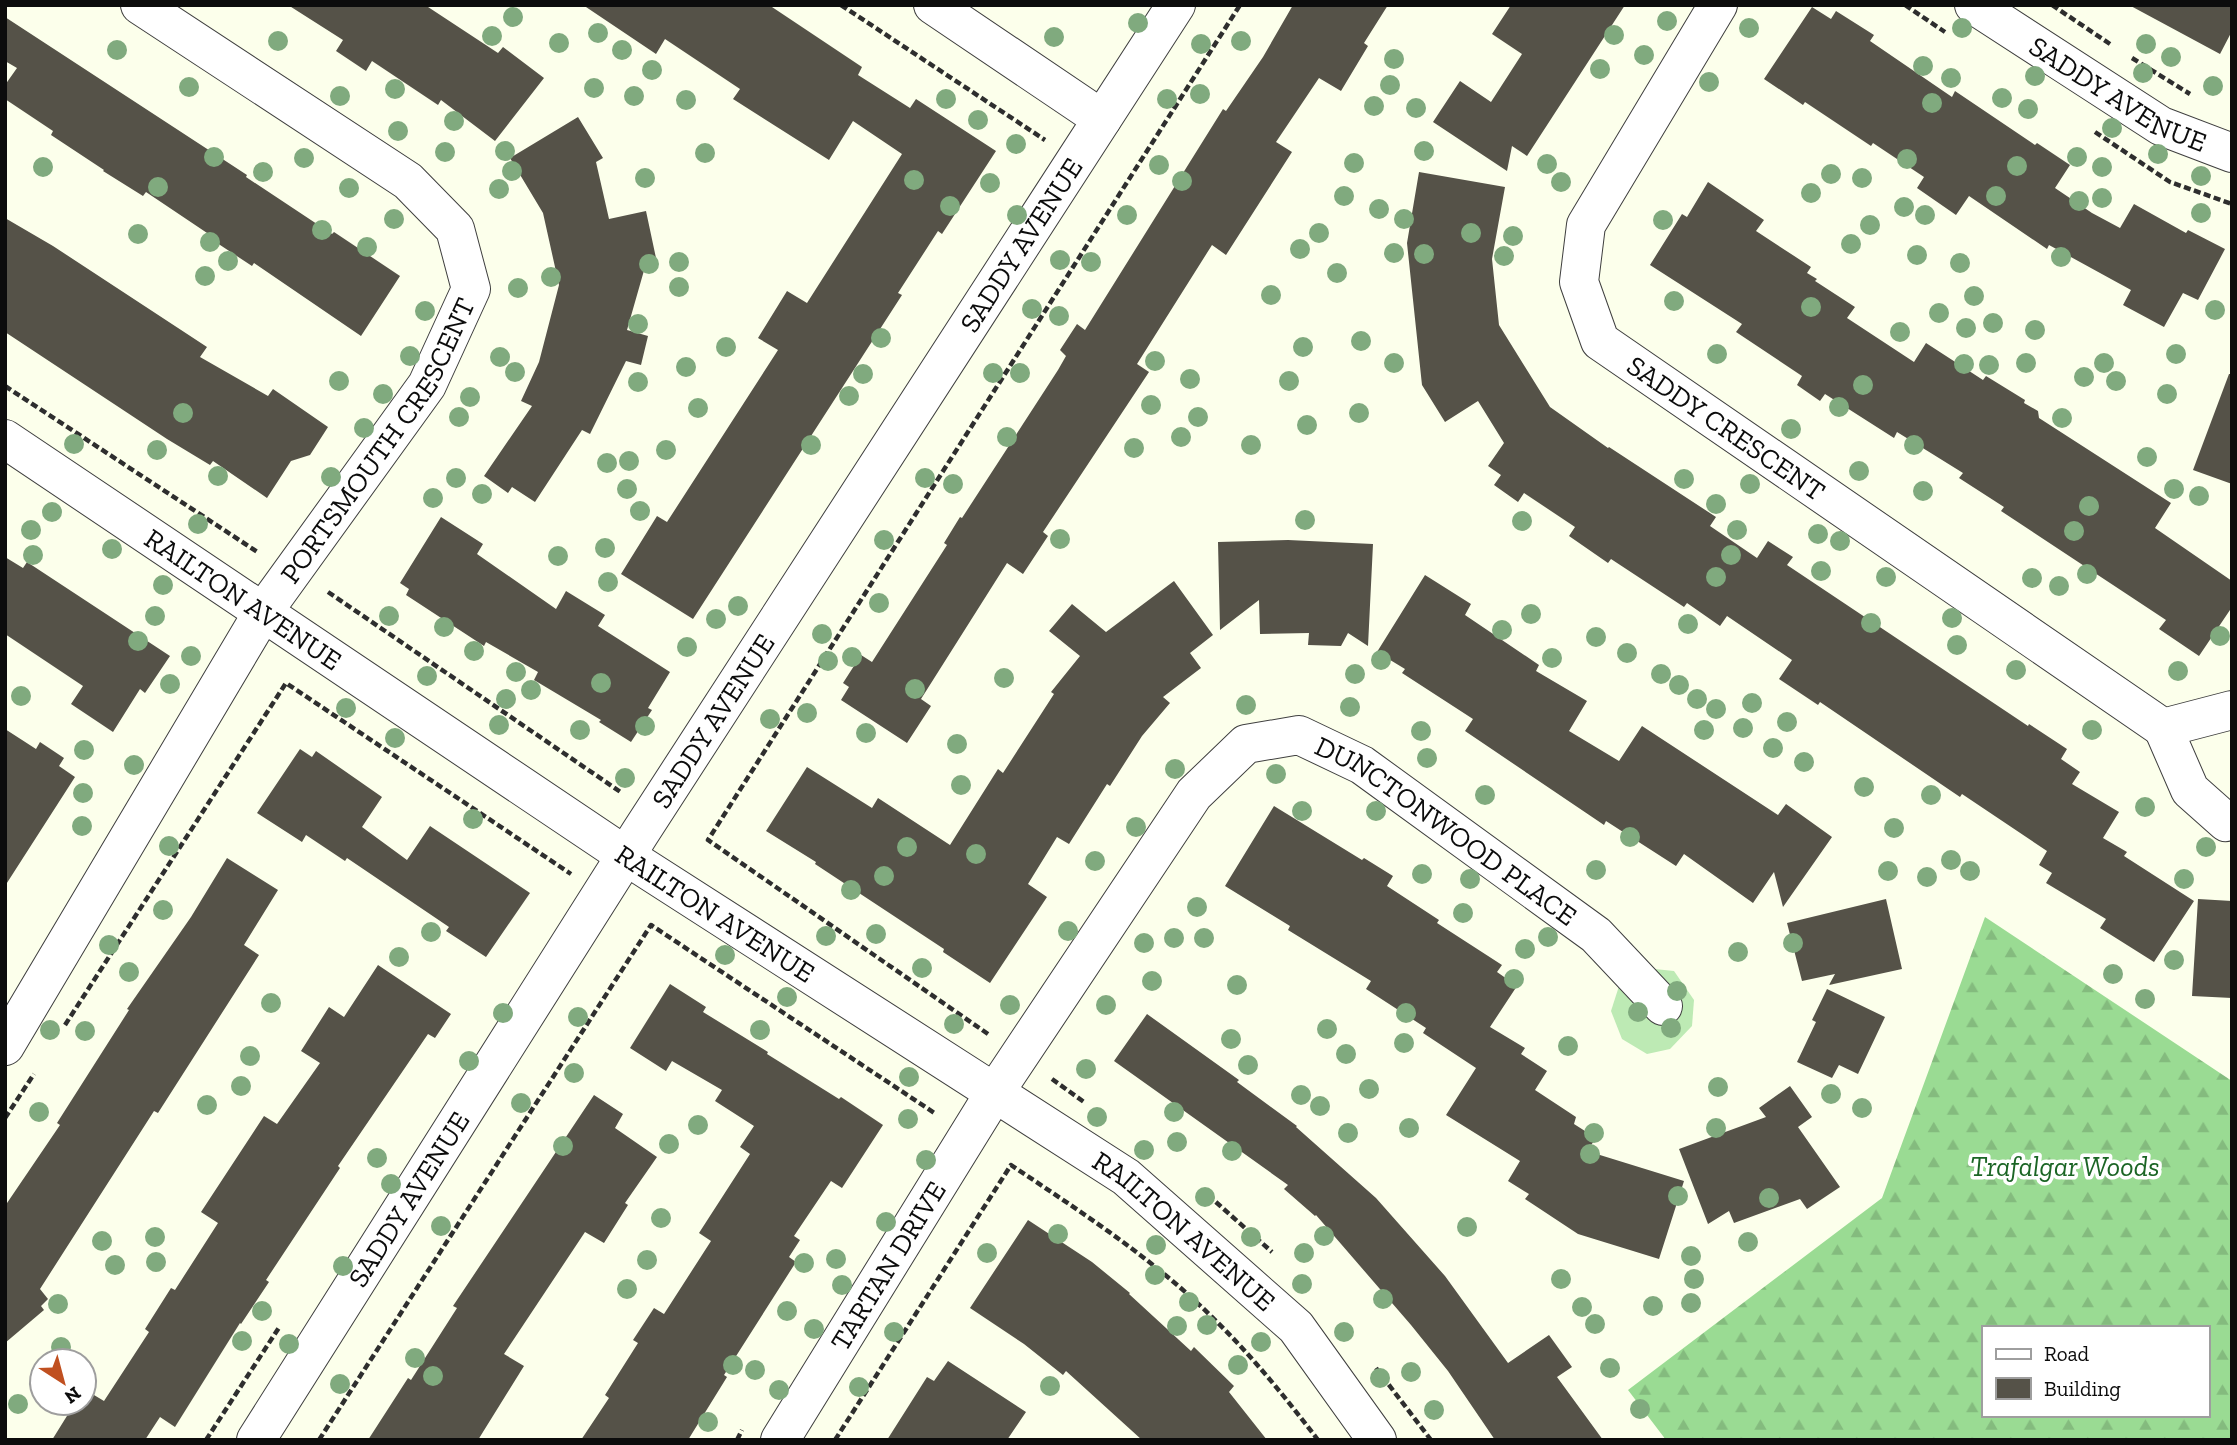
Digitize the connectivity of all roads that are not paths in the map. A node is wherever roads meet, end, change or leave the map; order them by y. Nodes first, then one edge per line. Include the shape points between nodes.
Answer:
1 (140, 5) edge
2 (933, 5) edge
3 (1176, 5) edge
4 (1718, 5) edge
5 (1974, 5) edge
6 (1102, 119) junction
7 (2232, 153) edge
8 (5, 439) edge
9 (263, 612) junction
10 (2232, 710) edge
11 (2163, 728) junction
12 (2232, 820) edge
13 (625, 856) junction
14 (1663, 1006) dead end
15 (5, 1046) edge
16 (995, 1092) junction
17 (256, 1440) edge
18 (780, 1440) edge
19 (1377, 1440) edge

1 - 9 street, PORTSMOUTH CRESCENT via 408,181 455,229 471,289 427,385
2 - 6 street
3 - 6 street, SADDY AVENUE
4 - 11 street, SADDY CRESCENT via 1586,225 1580,282 1600,341
5 - 7 street, SADDY AVENUE via 2161,126
6 - 13 street, SADDY AVENUE
8 - 9 street, RAILTON AVENUE
9 - 13 street, RAILTON AVENUE
9 - 15 street, PORTSMOUTH CRESCENT
10 - 11 street
11 - 12 street via 2190,790 2226,822
13 - 16 street, RAILTON AVENUE
13 - 17 street, SADDY AVENUE
14 - 16 street, DUNCTONWOOD PLACE via 1596,934 1362,765 1298,735 1246,744 1194,794
16 - 18 street, TARTAN DRIVE
16 - 19 street, RAILTON AVENUE via 1126,1177 1296,1327

